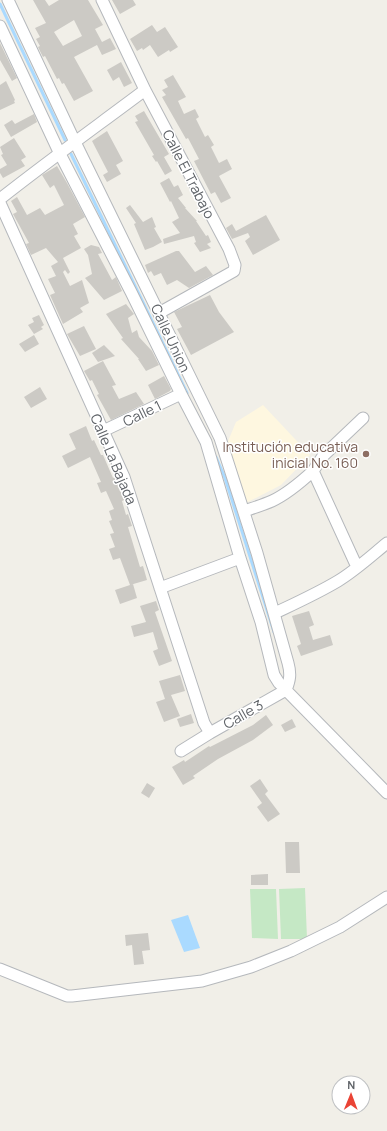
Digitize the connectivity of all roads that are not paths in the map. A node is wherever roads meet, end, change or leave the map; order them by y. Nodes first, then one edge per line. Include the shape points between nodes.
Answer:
1 (8, 0) edge
2 (102, 0) edge
3 (0, 26) edge
4 (145, 90) junction
5 (75, 142) junction
6 (59, 152) junction
7 (0, 199) edge
8 (0, 203) edge
9 (159, 313) junction
10 (181, 394) junction
11 (363, 418) dead end
12 (103, 431) junction
13 (313, 471) junction
14 (244, 511) junction
15 (387, 543) edge
16 (240, 558) junction
17 (357, 567) junction
18 (160, 588) junction
19 (275, 613) junction
20 (286, 690) junction
21 (204, 723) joint
22 (210, 733) junction
23 (181, 751) dead end
24 (387, 793) edge
25 (387, 897) edge
26 (0, 969) edge

1 - 5 street, Calle Union
2 - 4 street, Calle El Trabajo
3 - 6 street
4 - 5 street
4 - 9 street, Calle El Trabajo via 235,265 234,271
5 - 6 street
5 - 9 street, Calle Union
6 - 7 street
6 - 10 street
8 - 12 street, Calle La Bajada
9 - 14 street, Calle Union via 220,438
10 - 12 street, Calle 1
10 - 16 street via 206,442
11 - 13 street via 323,456
12 - 18 street, Calle La Bajada via 129,490
13 - 14 street via 279,497
13 - 17 street
14 - 19 street, Calle Union
15 - 17 street
16 - 18 street
16 - 20 street via 261,622 274,675
17 - 19 street via 339,580
18 - 21 street, Calle La Bajada
19 - 20 street, Calle Union via 291,674
20 - 22 street, Calle 3
20 - 24 street
21 - 22 street, Calle 3
22 - 23 street
25 - 26 street via 340,927 291,951 251,967 202,981 67,996

